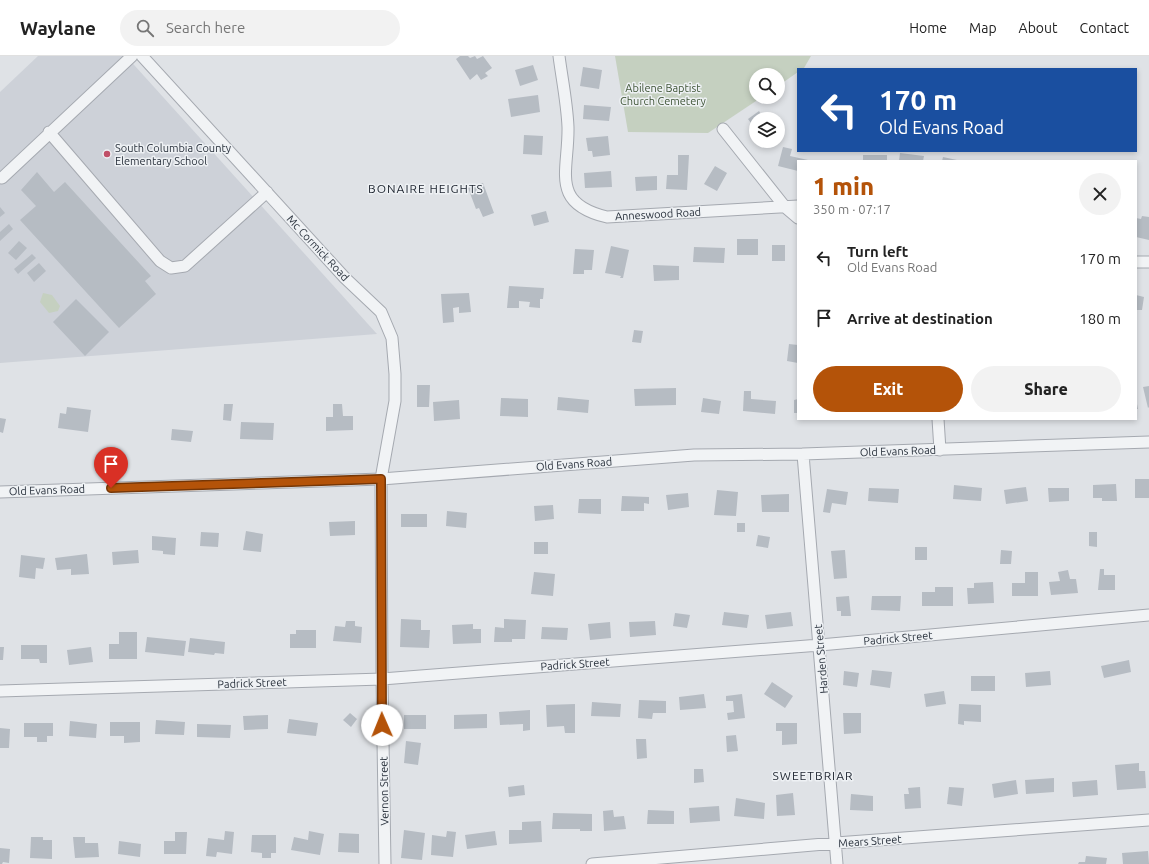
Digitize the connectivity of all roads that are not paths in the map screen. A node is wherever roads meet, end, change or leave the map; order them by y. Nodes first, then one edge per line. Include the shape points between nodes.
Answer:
1 (132, 56) edge
2 (142, 56) edge
3 (559, 56) edge
4 (723, 129) dead end
5 (49, 132) junction
6 (2, 178) dead end
7 (267, 192) junction
8 (797, 206) edge
9 (785, 207) junction
10 (797, 217) edge
11 (1137, 262) edge
12 (1149, 262) edge
13 (938, 420) edge
14 (1149, 442) edge
15 (940, 450) junction
16 (803, 454) junction
17 (381, 479) junction
18 (0, 492) edge
19 (1149, 615) edge
20 (820, 645) junction
21 (382, 679) junction
22 (0, 691) edge
23 (1149, 820) edge
24 (836, 843) junction
25 (385, 864) edge
26 (592, 864) edge
27 (837, 864) edge

1 - 5 street
2 - 7 street, Mc Cormick Road
3 - 9 street, Anneswood Road via 568,127 565,176 567,191 577,205 590,213 607,217
4 - 9 street
5 - 6 street
5 - 7 street via 160,262 171,268 185,266
7 - 17 street, Mc Cormick Road via 345,278 381,312 392,338 395,401
8 - 9 street, Anneswood Road
9 - 10 street
11 - 12 street
13 - 15 street
14 - 15 street, Old Evans Road
15 - 16 street, Old Evans Road
16 - 17 street, Old Evans Road via 694,454
16 - 20 street, Harden Street
17 - 18 street, Old Evans Road
17 - 21 street, Vernon Street
19 - 20 street, Padrick Street
20 - 21 street, Padrick Street
20 - 24 street, Harden Street
21 - 22 street, Padrick Street
21 - 25 street, Vernon Street
23 - 24 street, Mears Street
24 - 26 street, Mears Street
24 - 27 street, Harden Street

